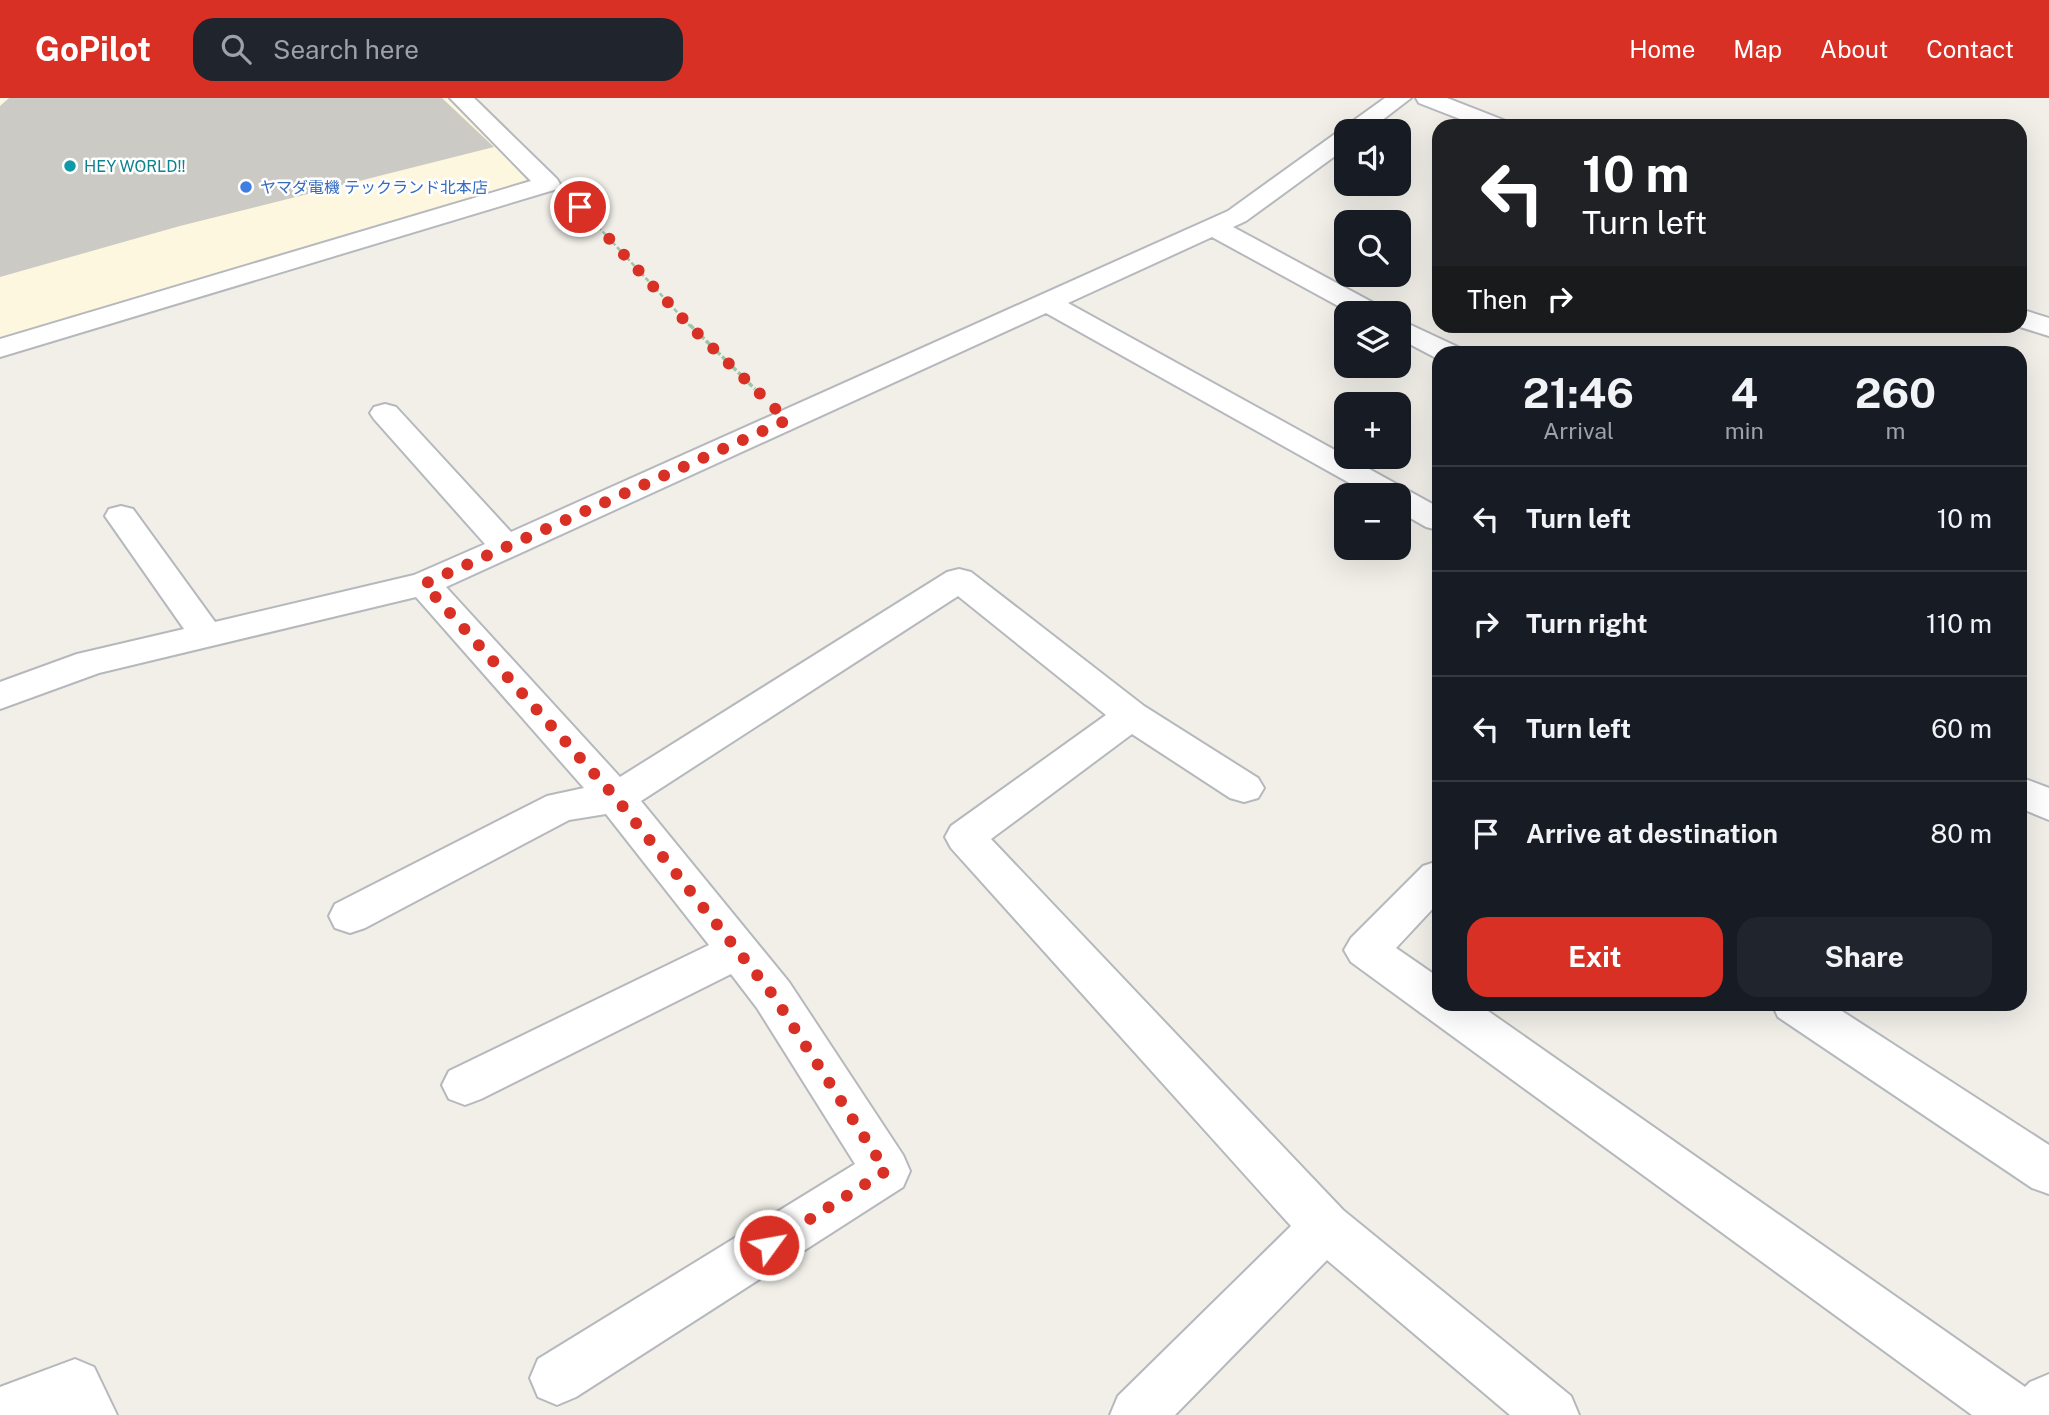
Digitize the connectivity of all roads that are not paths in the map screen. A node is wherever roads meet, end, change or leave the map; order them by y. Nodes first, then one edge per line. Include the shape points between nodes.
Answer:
1 (461, 98) edge
2 (1400, 98) edge
3 (1427, 98) edge
4 (1370, 119) edge
5 (1481, 119) edge
6 (1334, 146) edge
7 (1213, 227) junction
8 (1349, 301) edge
9 (1049, 303) junction
10 (2027, 320) edge
11 (2049, 328) edge
12 (1411, 334) edge
13 (1435, 346) edge
14 (0, 348) edge
15 (385, 413) dead end
16 (1373, 483) edge
17 (1411, 505) edge
18 (121, 516) dead end
19 (1432, 517) edge
20 (506, 547) junction
21 (424, 584) junction
22 (208, 636) junction
23 (5, 684) edge
24 (1131, 715) junction
25 (1244, 788) dead end
26 (2027, 794) edge
27 (616, 798) junction
28 (2049, 805) edge
29 (1432, 883) edge
30 (350, 916) dead end
31 (738, 951) junction
32 (1432, 997) edge
33 (1453, 1011) edge
34 (1805, 1011) edge
35 (465, 1085) dead end
36 (2049, 1172) edge
37 (1325, 1227) junction
38 (557, 1378) dead end
39 (2049, 1401) edge
40 (0, 1413) edge
41 (90, 1415) edge
42 (1137, 1415) edge
43 (1552, 1415) edge
44 (2018, 1415) edge
45 (2036, 1415) edge

1 - 14 street via 548,184
2 - 4 street
3 - 5 street
6 - 7 street via 1237,216
7 - 8 street
7 - 9 street
9 - 16 street
9 - 20 street
10 - 11 street
12 - 13 street
15 - 20 street
17 - 19 street
18 - 22 street
20 - 21 street
21 - 22 street
21 - 27 street
22 - 23 street
24 - 25 street
24 - 27 street via 959,580
24 - 37 street via 965,837
26 - 28 street
27 - 30 street via 561,806
27 - 31 street
29 - 32 street via 1366,950
31 - 35 street
31 - 38 street via 773,995 886,1171
33 - 44 street
34 - 36 street
37 - 42 street
37 - 43 street
39 - 45 street
40 - 41 street via 75,1386

